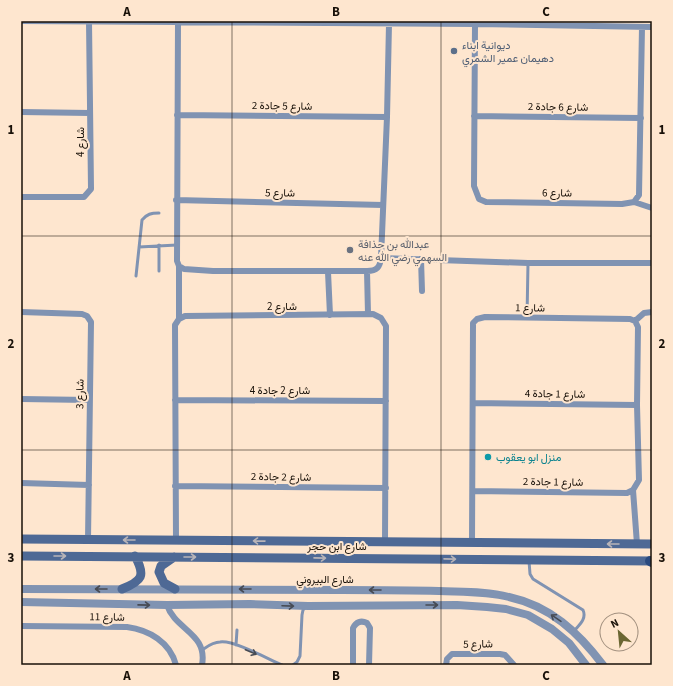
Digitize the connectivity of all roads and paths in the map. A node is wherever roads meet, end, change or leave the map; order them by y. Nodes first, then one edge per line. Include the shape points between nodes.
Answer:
1 (21, 21) edge
2 (84, 21) edge
3 (89, 21) edge
4 (178, 22) junction
5 (252, 22) edge
6 (388, 24) junction
7 (475, 24) junction
8 (642, 27) junction
9 (652, 27) edge
10 (21, 112) edge
11 (90, 113) junction
12 (177, 115) junction
13 (474, 116) junction
14 (387, 117) junction
15 (641, 118) junction
16 (21, 197) edge
17 (176, 200) junction
18 (634, 202) junction
19 (383, 206) junction
20 (652, 208) edge
21 (159, 213) dead end
22 (177, 245) junction
23 (159, 246) junction
24 (139, 247) junction
25 (381, 258) junction
26 (421, 259) junction
27 (528, 263) junction
28 (652, 263) edge
29 (179, 266) junction
30 (159, 271) dead end
31 (367, 271) junction
32 (328, 272) junction
33 (136, 276) dead end
34 (422, 291) dead end
35 (21, 312) edge
36 (652, 312) edge
37 (368, 314) junction
38 (330, 315) junction
39 (527, 318) junction
40 (179, 319) junction
41 (635, 321) junction
42 (21, 399) edge
43 (89, 400) junction
44 (175, 400) junction
45 (386, 400) junction
46 (473, 403) junction
47 (638, 405) junction
48 (21, 483) edge
49 (89, 485) junction
50 (175, 486) junction
51 (386, 488) junction
52 (633, 490) junction
53 (473, 491) junction
54 (21, 539) edge
55 (88, 540) junction
56 (176, 540) junction
57 (274, 541) junction
58 (293, 541) junction
59 (385, 542) junction
60 (472, 542) junction
61 (637, 544) junction
62 (652, 544) edge
63 (21, 556) edge
64 (135, 556) junction
65 (174, 557) junction
66 (272, 557) junction
67 (296, 558) junction
68 (529, 560) junction
69 (651, 561) edge
70 (21, 589) edge
71 (122, 589) junction
72 (175, 589) junction
73 (391, 590) junction
74 (406, 590) junction
75 (21, 602) edge
76 (167, 605) junction
77 (390, 605) junction
78 (406, 605) junction
79 (308, 606) junction
80 (21, 626) edge
81 (237, 630) dead end
82 (574, 632) junction
83 (236, 645) junction
84 (202, 650) junction
85 (176, 665) edge
86 (202, 665) edge
87 (282, 665) edge
88 (293, 665) edge
89 (353, 665) edge
90 (369, 665) edge
91 (446, 665) edge
92 (513, 665) edge
93 (586, 665) edge
94 (603, 665) edge

1 - 2 street
2 - 3 street
3 - 4 street
3 - 11 street, شارع 4
4 - 5 street
4 - 12 street
5 - 6 street
6 - 7 street
6 - 14 street
7 - 8 street
7 - 13 street, شارع 6
8 - 9 street
8 - 15 street
10 - 11 street
11 - 16 street, شارع 4 via 91,189 87,194 84,197
12 - 14 street, شارع 5 جادة 2
12 - 17 street
13 - 15 street, شارع 6 جادة 2
13 - 18 street, شارع 6 via 474,186 477,196 482,201 622,204
14 - 19 street
15 - 18 street via 640,188
17 - 19 street, شارع 5
17 - 22 street
18 - 20 street
19 - 25 street
21 - 24 lane via 151,213 142,220
22 - 23 lane
22 - 29 street
23 - 24 lane
23 - 30 lane
24 - 33 lane
25 - 26 street
25 - 31 street via 378,269
26 - 27 street
26 - 34 street
27 - 28 street
27 - 39 lane
29 - 32 street via 184,269 213,271
29 - 40 street
31 - 32 street
31 - 37 street
32 - 38 street
35 - 43 street, شارع 3 via 82,314 90,319
36 - 41 street via 644,313
37 - 38 street, شارع 2
37 - 45 street via 381,318 386,326
38 - 40 street, شارع 2 via 185,316
39 - 41 street, شارع 1
39 - 46 street, شارع 1 via 485,317 473,323
40 - 44 street via 175,325
41 - 47 street via 638,327
42 - 43 street
43 - 49 street, شارع 3
44 - 45 street, شارع 2 جادة 4
44 - 50 street
45 - 51 street
46 - 47 street, شارع 1 جادة 4
46 - 53 street, شارع 1
47 - 52 street via 639,480
48 - 49 street
49 - 55 street, شارع 3
50 - 51 street, شارع 2 جادة 2
50 - 56 street
51 - 59 street
52 - 53 street, شارع 1 جادة 2 via 627,493
52 - 61 street
53 - 60 street, شارع 1
54 - 55 main road, شارع ابن حجر
56 -> 55 main road, شارع ابن حجر
57 -> 56 main road, شارع ابن حجر
57 - 58 main road, شارع ابن حجر
57 - 66 main road via 279,549 278,554
58 - 59 main road, شارع ابن حجر
58 - 67 main road via 290,549
59 - 60 main road, شارع ابن حجر
61 -> 60 main road, شارع ابن حجر
61 - 62 main road, شارع ابن حجر
63 -> 64 main road, شارع ابن حجر
64 - 65 main road, شارع ابن حجر
64 - 71 main road via 141,578
65 -> 66 main road, شارع ابن حجر
65 - 72 main road via 161,566 159,572 164,583
66 - 67 main road, شارع ابن حجر
67 -> 68 main road, شارع ابن حجر
68 - 69 main road, شارع ابن حجر
68 - 82 lane via 533,579 583,610 584,618
71 -> 70 street, شارع البيروني
71 - 72 street, شارع البيروني
73 -> 72 street, شارع البيروني
73 - 74 street, شارع البيروني
73 - 77 street via 394,596
74 - 78 street via 402,599
82 -> 74 street, شارع البيروني via 556,616 532,604 509,597 485,593
75 -> 76 street
76 -> 79 street
76 - 84 street via 172,614 198,640
77 - 78 street
77 - 79 street
78 -> 93 street via 487,607 528,615 569,643
79 - 88 lane via 302,612 300,656
80 - 85 street, شارع 11 via 138,628 164,644 171,652
81 - 83 lane
82 - 94 street, شارع البيروني via 589,646
83 - 84 lane via 219,642
83 -> 87 lane
84 - 86 street
89 - 90 street via 353,628 362,622 367,623 370,628
91 - 92 street, شارع 5 via 452,654 500,654 506,655

